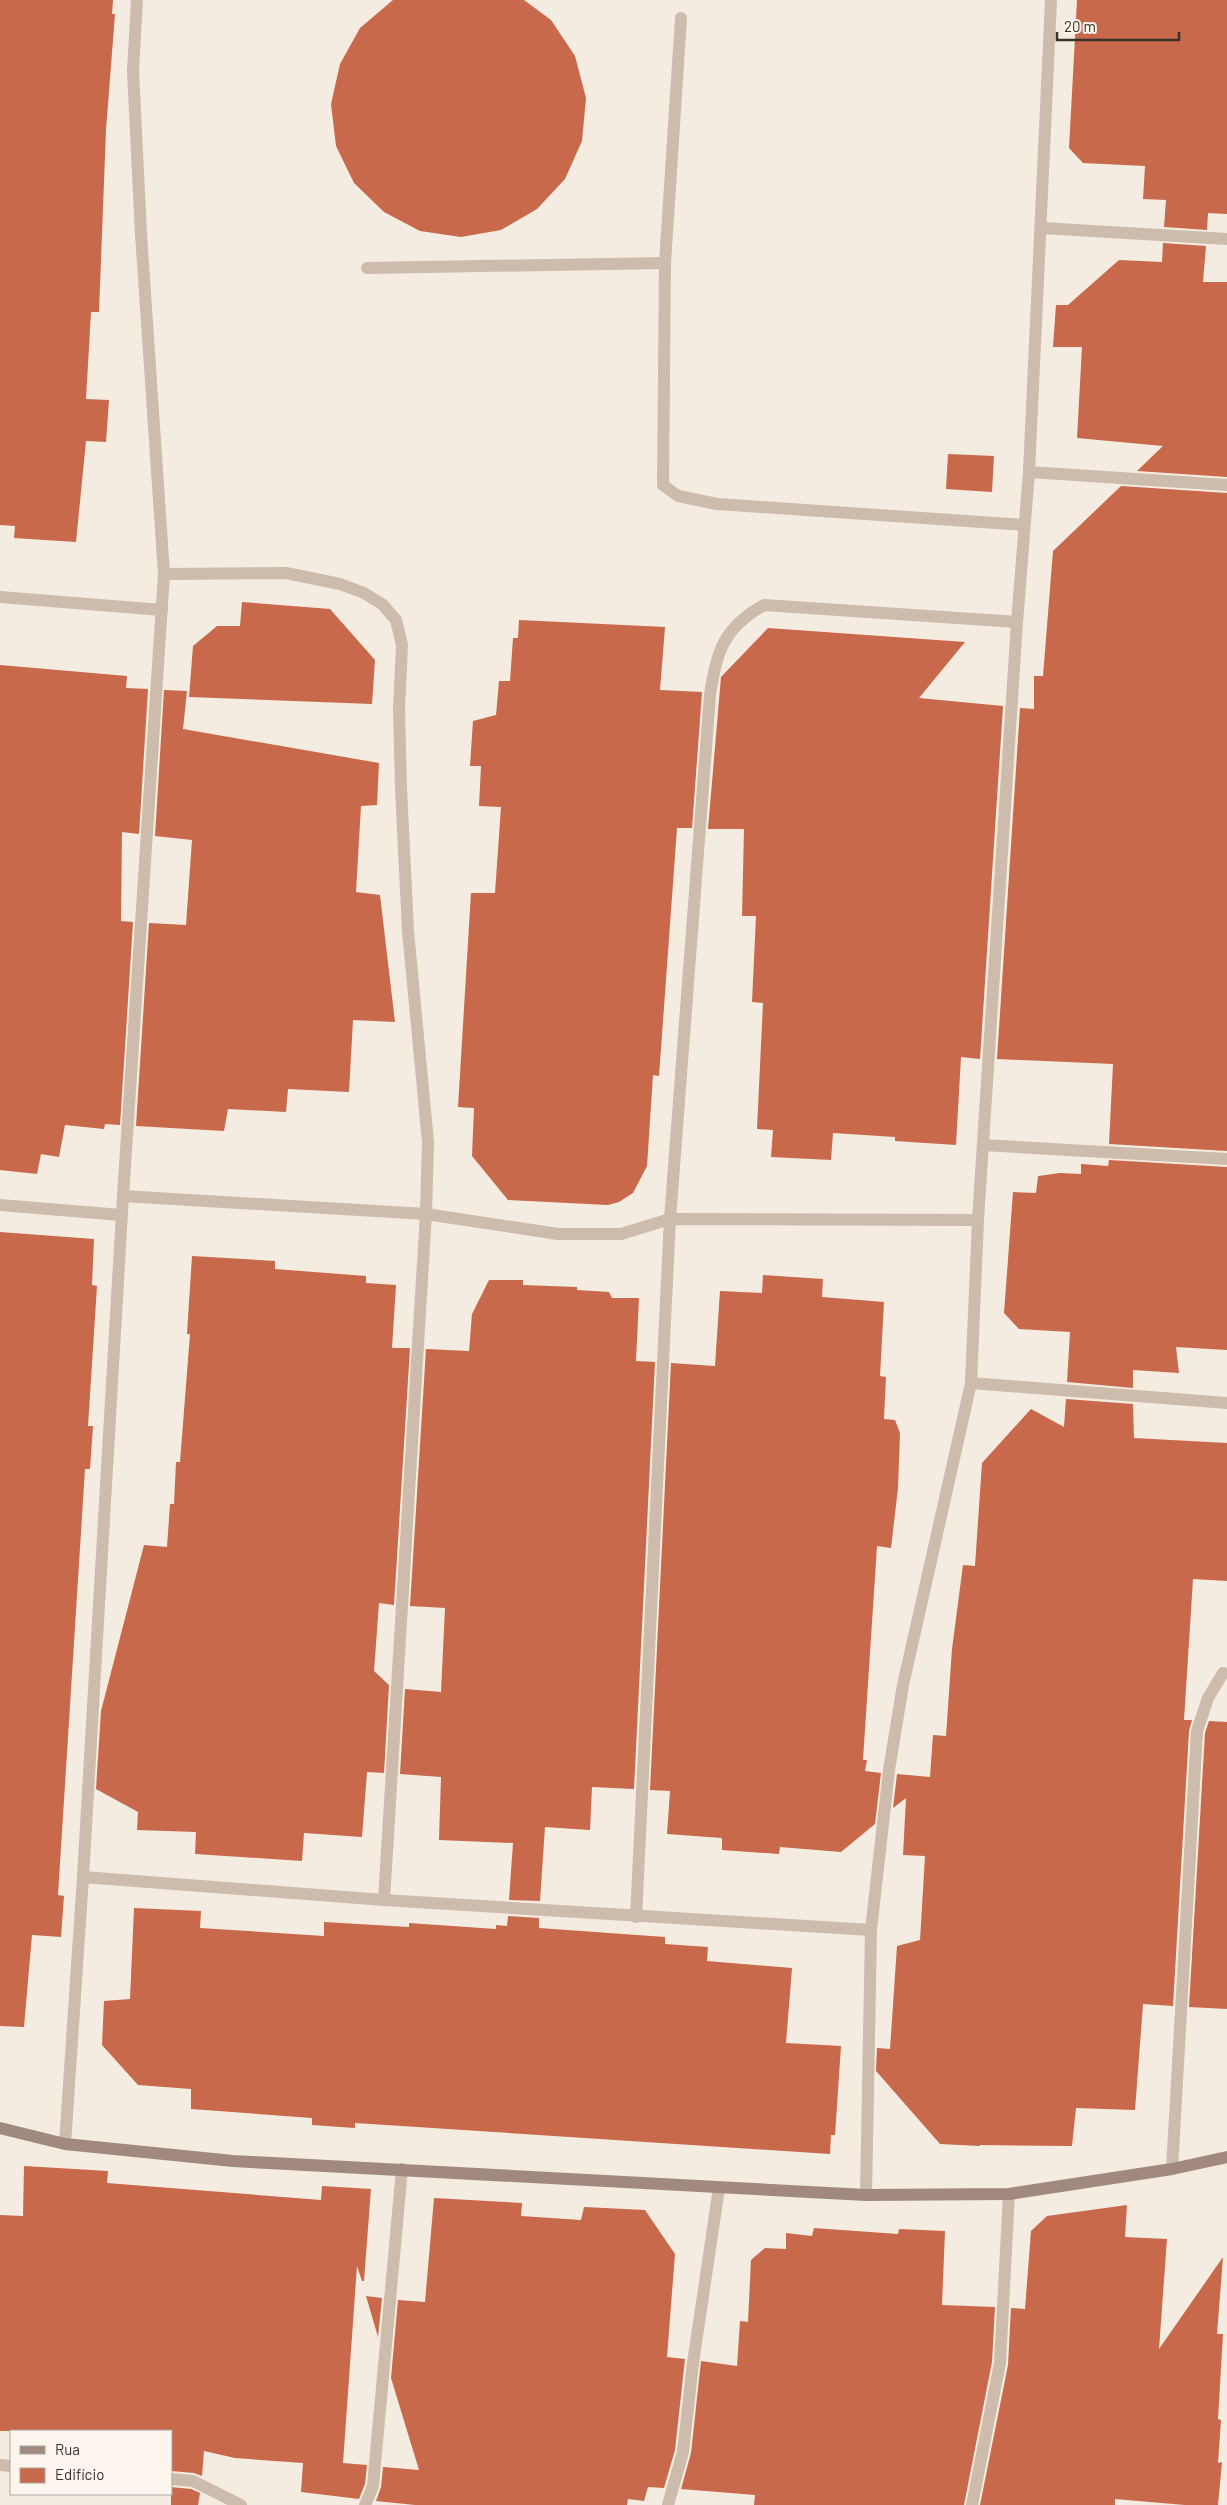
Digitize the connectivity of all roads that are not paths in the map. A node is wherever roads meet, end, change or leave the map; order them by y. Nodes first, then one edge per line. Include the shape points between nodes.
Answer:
1 (137, 0) edge
2 (1051, 0) edge
3 (681, 18) dead end
4 (1042, 228) junction
5 (1227, 240) edge
6 (665, 263) junction
7 (368, 268) dead end
8 (1029, 472) junction
9 (1227, 485) edge
10 (1024, 525) junction
11 (164, 574) junction
12 (0, 596) edge
13 (162, 610) junction
14 (1016, 622) junction
15 (983, 1145) junction
16 (1227, 1159) edge
17 (122, 1196) junction
18 (0, 1205) edge
19 (426, 1214) junction
20 (121, 1215) junction
21 (670, 1218) junction
22 (978, 1220) junction
23 (971, 1383) junction
24 (1227, 1403) edge
25 (1226, 1671) edge
26 (83, 1877) junction
27 (384, 1900) junction
28 (636, 1916) junction
29 (871, 1930) junction
30 (0, 2128) edge
31 (65, 2144) junction
32 (1227, 2157) edge
33 (402, 2169) junction
34 (1172, 2169) junction
35 (719, 2188) junction
36 (1008, 2194) junction
37 (866, 2195) junction
38 (172, 2479) edge
39 (241, 2505) edge
40 (365, 2505) edge
41 (668, 2505) edge
42 (972, 2505) edge

1 - 11 street via 133,72
2 - 4 street
3 - 6 street
4 - 5 street
4 - 8 street
6 - 7 street
6 - 10 street via 663,485 678,496 717,504
8 - 9 street
8 - 10 street
10 - 14 street
11 - 13 street
11 - 19 street via 286,573 340,584 364,593 382,604 396,620 402,645 400,789 408,931 428,1142
12 - 13 street
13 - 17 street
14 - 15 street
14 - 21 street via 764,605 745,616 728,635 715,663 710,695
15 - 16 street
15 - 22 street
17 - 19 street
17 - 20 street
18 - 20 street
19 - 21 street via 558,1234 621,1234
19 - 27 street
20 - 26 street
21 - 22 street
21 - 28 street
22 - 23 street
23 - 24 street
23 - 29 street via 903,1686 889,1770
25 - 34 street via 1208,1698 1197,1731
26 - 27 street
26 - 31 street
27 - 28 street
28 - 29 street
29 - 37 street
30 - 31 street
31 - 33 street via 233,2161
32 - 34 street
33 - 35 street
33 - 40 street via 373,2486
34 - 36 street
35 - 37 street
35 - 41 street via 683,2452
36 - 37 street
36 - 42 street via 1000,2363
38 - 39 street via 193,2481

